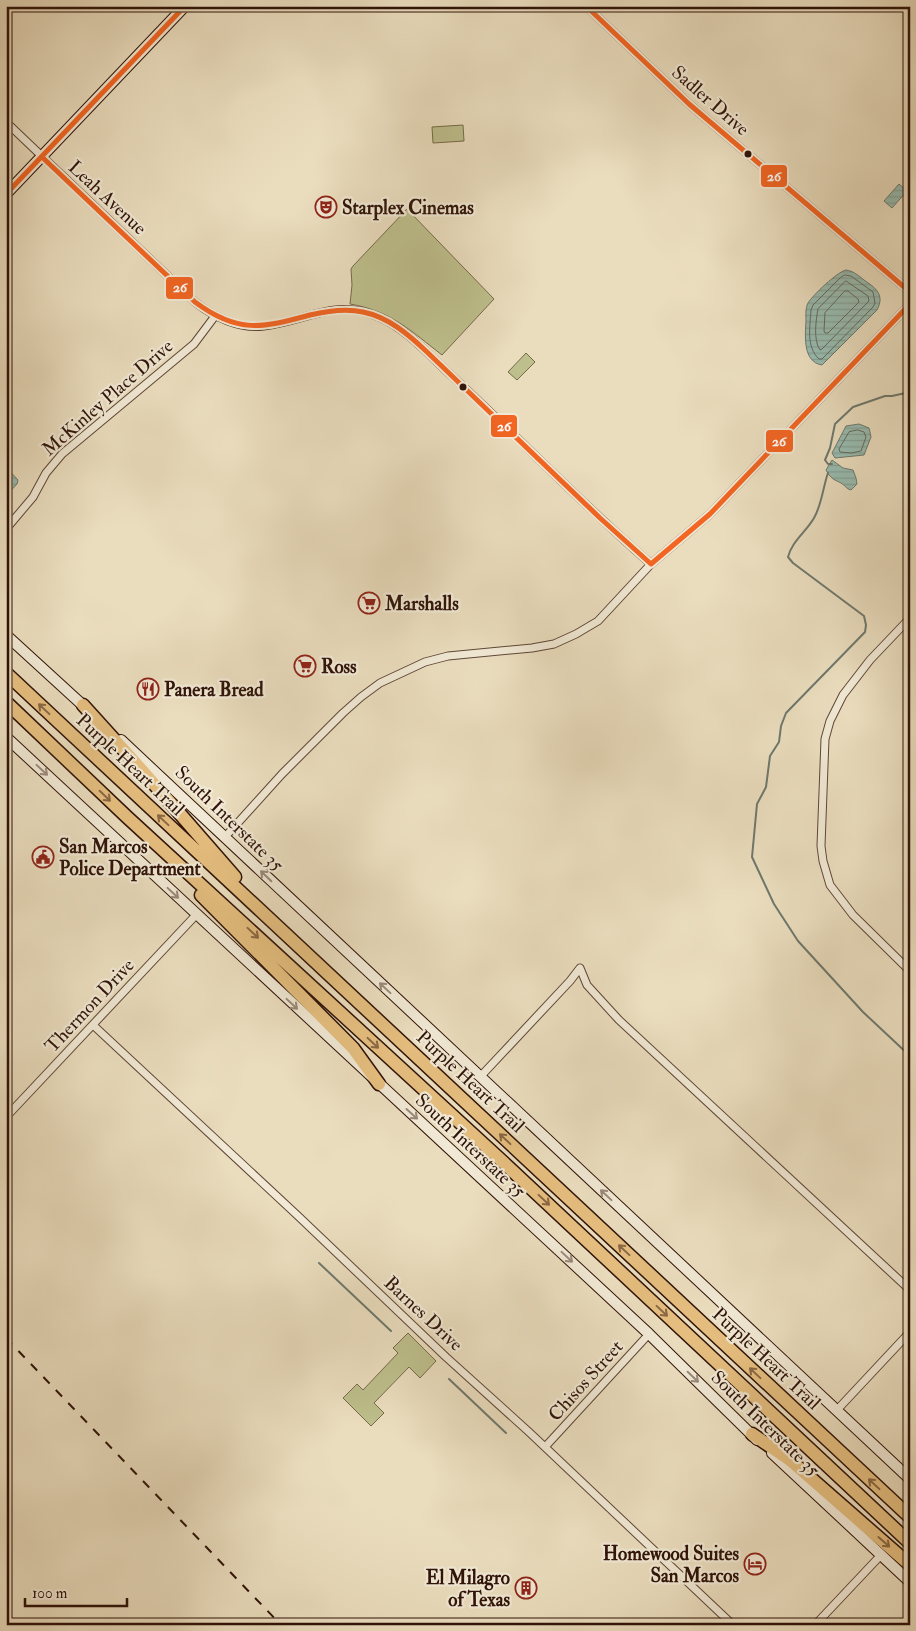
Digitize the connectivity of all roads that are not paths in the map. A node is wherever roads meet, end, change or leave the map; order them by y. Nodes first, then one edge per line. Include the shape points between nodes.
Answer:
1 (185, 6) edge
2 (586, 6) edge
3 (6, 122) edge
4 (42, 157) junction
5 (6, 194) edge
6 (910, 292) edge
7 (910, 304) edge
8 (215, 316) junction
9 (6, 529) edge
10 (651, 564) junction
11 (910, 618) edge
12 (6, 634) edge
13 (6, 673) edge
14 (6, 702) edge
15 (82, 705) junction
16 (6, 737) edge
17 (127, 817) junction
18 (225, 837) junction
19 (196, 915) junction
20 (288, 936) junction
21 (910, 971) edge
22 (93, 1025) junction
23 (480, 1077) junction
24 (379, 1084) junction
25 (6, 1117) edge
26 (910, 1290) edge
27 (910, 1332) edge
28 (649, 1334) junction
29 (837, 1410) junction
30 (752, 1434) junction
31 (545, 1447) junction
32 (909, 1476) edge
33 (910, 1517) edge
34 (910, 1543) edge
35 (881, 1555) junction
36 (910, 1565) edge
37 (910, 1582) edge
38 (733, 1625) edge
39 (815, 1625) edge

1 - 4 main road
2 - 6 street, Sadler Drive via 689,104
3 - 4 street, Leah Avenue
4 - 5 main road
4 - 8 street, Leah Avenue via 194,302
7 - 10 street via 710,514
8 - 9 street, McKinley Place Drive via 194,344 53,464 33,497
8 - 10 street, Leah Avenue via 230,322 264,326 324,311 354,310 394,324
10 - 18 street via 598,621 554,644 448,656 425,662 380,683 343,713
11 - 21 street via 870,660 843,695 830,720 825,739 821,846 830,885 853,915
12 - 15 main road, South Interstate 35
20 -> 13 highway, Purple Heart Trail
14 -> 17 highway, Purple Heart Trail
15 - 18 main road, South Interstate 35
15 - 20 highway
16 -> 19 main road, South Interstate 35
17 - 24 highway via 352,1048
17 -> 34 highway, Purple Heart Trail
23 -> 18 main road, South Interstate 35
19 - 22 street, Thermon Drive
19 -> 24 main road, South Interstate 35
33 -> 20 highway, Purple Heart Trail
22 - 25 street, Thermon Drive
22 - 31 street, Barnes Drive
23 - 26 street via 580,968 587,984 619,1020
29 -> 23 main road, South Interstate 35
24 -> 28 main road, South Interstate 35
27 - 29 street
28 -> 30 main road, South Interstate 35
28 - 31 street, Chisos Street
29 - 32 main road, South Interstate 35
30 - 35 main road, South Interstate 35
30 -> 36 highway via 790,1460
31 - 38 street, Barnes Drive
35 - 37 main road, South Interstate 35
35 - 39 street

